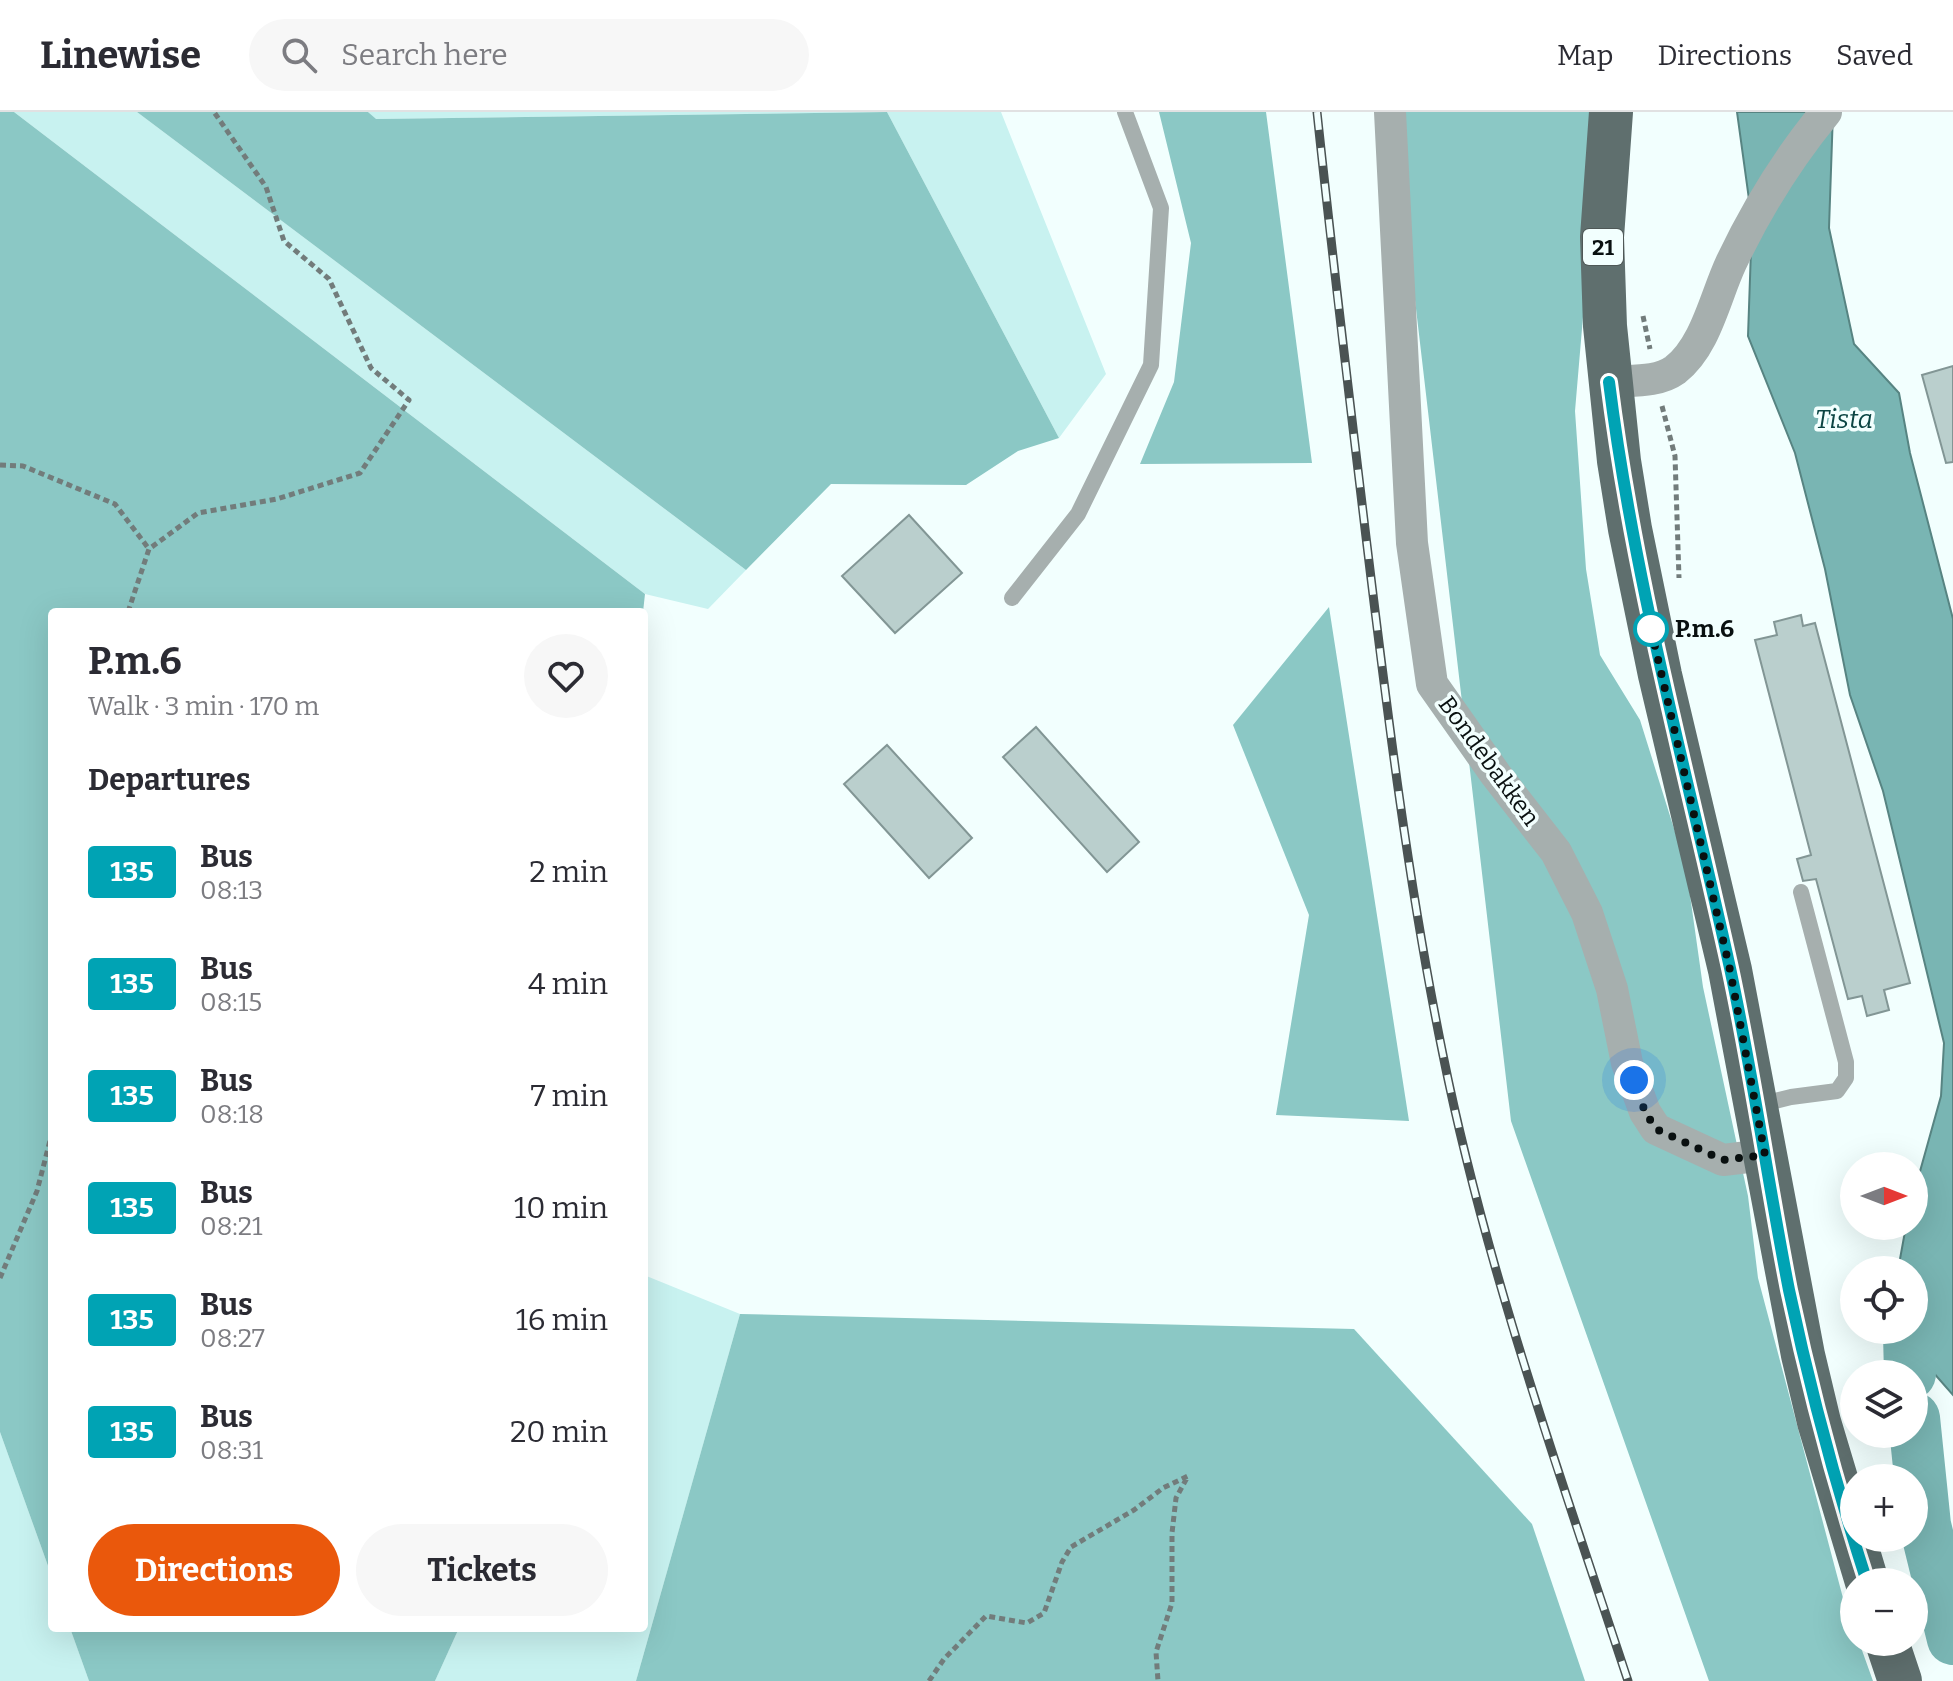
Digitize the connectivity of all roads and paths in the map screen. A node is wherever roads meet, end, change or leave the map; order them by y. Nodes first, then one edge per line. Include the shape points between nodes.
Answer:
1 (214, 112) edge
2 (1125, 112) edge
3 (1390, 112) edge
4 (1611, 112) edge
5 (1826, 112) edge
6 (1640, 303) dead end
7 (1654, 379) junction
8 (1609, 382) junction
9 (0, 465) edge
10 (149, 549) junction
11 (1681, 591) dead end
12 (1012, 598) dead end
13 (129, 608) edge
14 (1801, 892) dead end
15 (1756, 1105) junction
16 (48, 1148) edge
17 (1765, 1155) junction
18 (0, 1278) edge
19 (1863, 1568) edge
20 (1892, 1656) edge
21 (929, 1681) edge
22 (1158, 1681) edge
23 (1900, 1681) edge

1 - 10 path via 266,187 284,241 329,279 371,368 409,400 360,473 277,499 198,513
2 - 12 lane via 1161,208 1151,365 1078,514
3 - 17 street, Bondebakken via 1412,543 1432,684 1556,852 1575,889 1612,989 1627,1063 1656,1129 1723,1160
4 - 8 main road, 21 via 1602,237
5 - 7 street via 1757,212 1683,363
6 - 7 path
7 - 8 street
7 - 11 path via 1675,456
8 - 15 main road, 21 via 1630,529
9 - 10 path via 23,466 115,504
10 - 13 path
14 - 15 lane via 1846,1078 1837,1091
15 - 17 main road, 21
16 - 18 path via 37,1191
17 - 19 main road, 21 via 1819,1422
20 - 23 main road
21 - 22 path via 986,1616 1027,1623 1044,1613 1071,1547 1188,1476 1176,1498 1172,1603 1156,1652

